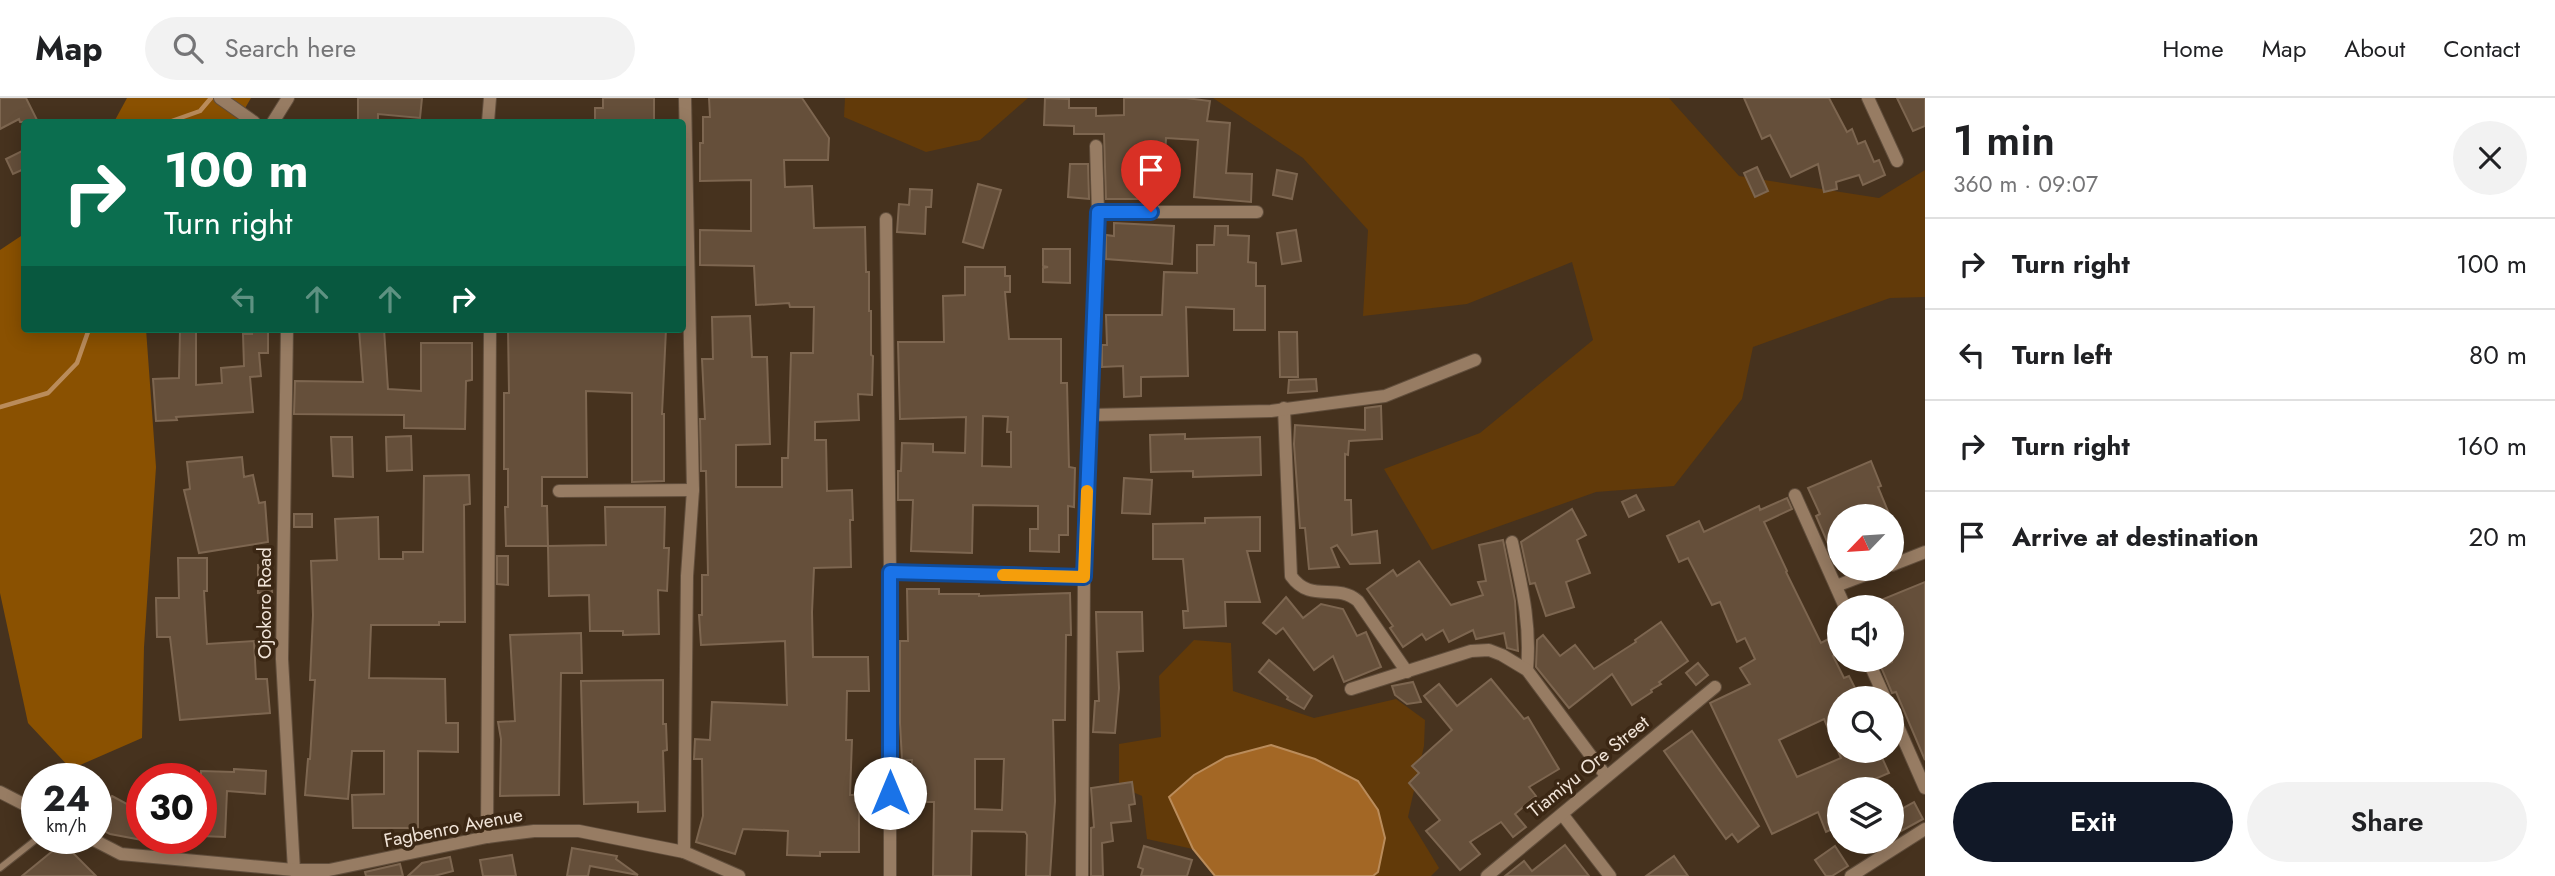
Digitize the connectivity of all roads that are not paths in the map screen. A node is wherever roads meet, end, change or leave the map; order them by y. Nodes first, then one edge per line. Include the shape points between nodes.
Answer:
1 (220, 98) edge
2 (288, 98) edge
3 (490, 98) edge
4 (685, 98) edge
5 (1868, 98) edge
6 (250, 119) edge
7 (275, 119) edge
8 (488, 119) edge
9 (685, 119) edge
10 (1096, 146) dead end
11 (686, 154) edge
12 (1897, 161) dead end
13 (1098, 212) junction
14 (1257, 212) dead end
15 (886, 219) dead end
16 (287, 333) edge
17 (490, 333) edge
18 (1475, 360) dead end
19 (1284, 408) junction
20 (1090, 415) junction
21 (692, 490) junction
22 (559, 491) dead end
23 (1795, 495) dead end
24 (1513, 542) dead end
25 (1925, 552) edge
26 (1904, 560) edge
27 (890, 572) junction
28 (1084, 577) junction
29 (1849, 581) edge
30 (1836, 586) junction
31 (1840, 595) edge
32 (1527, 670) junction
33 (1407, 672) junction
34 (1715, 687) dead end
35 (1351, 689) dead end
36 (1904, 740) edge
37 (1606, 776) junction
38 (1925, 788) edge
39 (0, 792) edge
40 (21, 803) edge
41 (1562, 814) junction
42 (1925, 829) edge
43 (487, 837) junction
44 (112, 849) edge
45 (21, 851) edge
46 (684, 852) junction
47 (0, 868) edge
48 (296, 873) edge
49 (739, 876) edge
50 (890, 876) edge
51 (1082, 876) edge
52 (1487, 876) edge
53 (1610, 876) edge
54 (1851, 876) edge

1 - 6 street
2 - 7 street
3 - 8 street
4 - 9 street
5 - 12 street
10 - 13 street
11 - 21 street
13 - 14 street
13 - 20 street
15 - 27 street
16 - 48 street, Ojokoro Road via 282,659
17 - 43 street
18 - 19 street via 1385,396
19 - 20 street
19 - 33 street via 1291,576 1310,592 1350,593
20 - 28 street
21 - 22 street
21 - 46 street
23 - 30 street
24 - 32 street via 1530,639
25 - 26 street
27 - 28 street
27 - 50 street
28 - 51 street
29 - 30 street
30 - 31 street
32 - 33 street via 1489,650 1471,651
32 - 37 street
33 - 35 street
34 - 37 street, Tiamiyu Ore Street
36 - 38 street
37 - 41 street, Tiamiyu Ore Street
39 - 40 street
41 - 52 street, Tiamiyu Ore Street
41 - 53 street
42 - 54 street
43 - 46 street, Fagbenro Avenue via 579,831
43 - 48 street, Fagbenro Avenue via 347,868
44 - 48 street, Fagbenro Avenue
45 - 47 lane
46 - 49 street, Fagbenro Avenue

